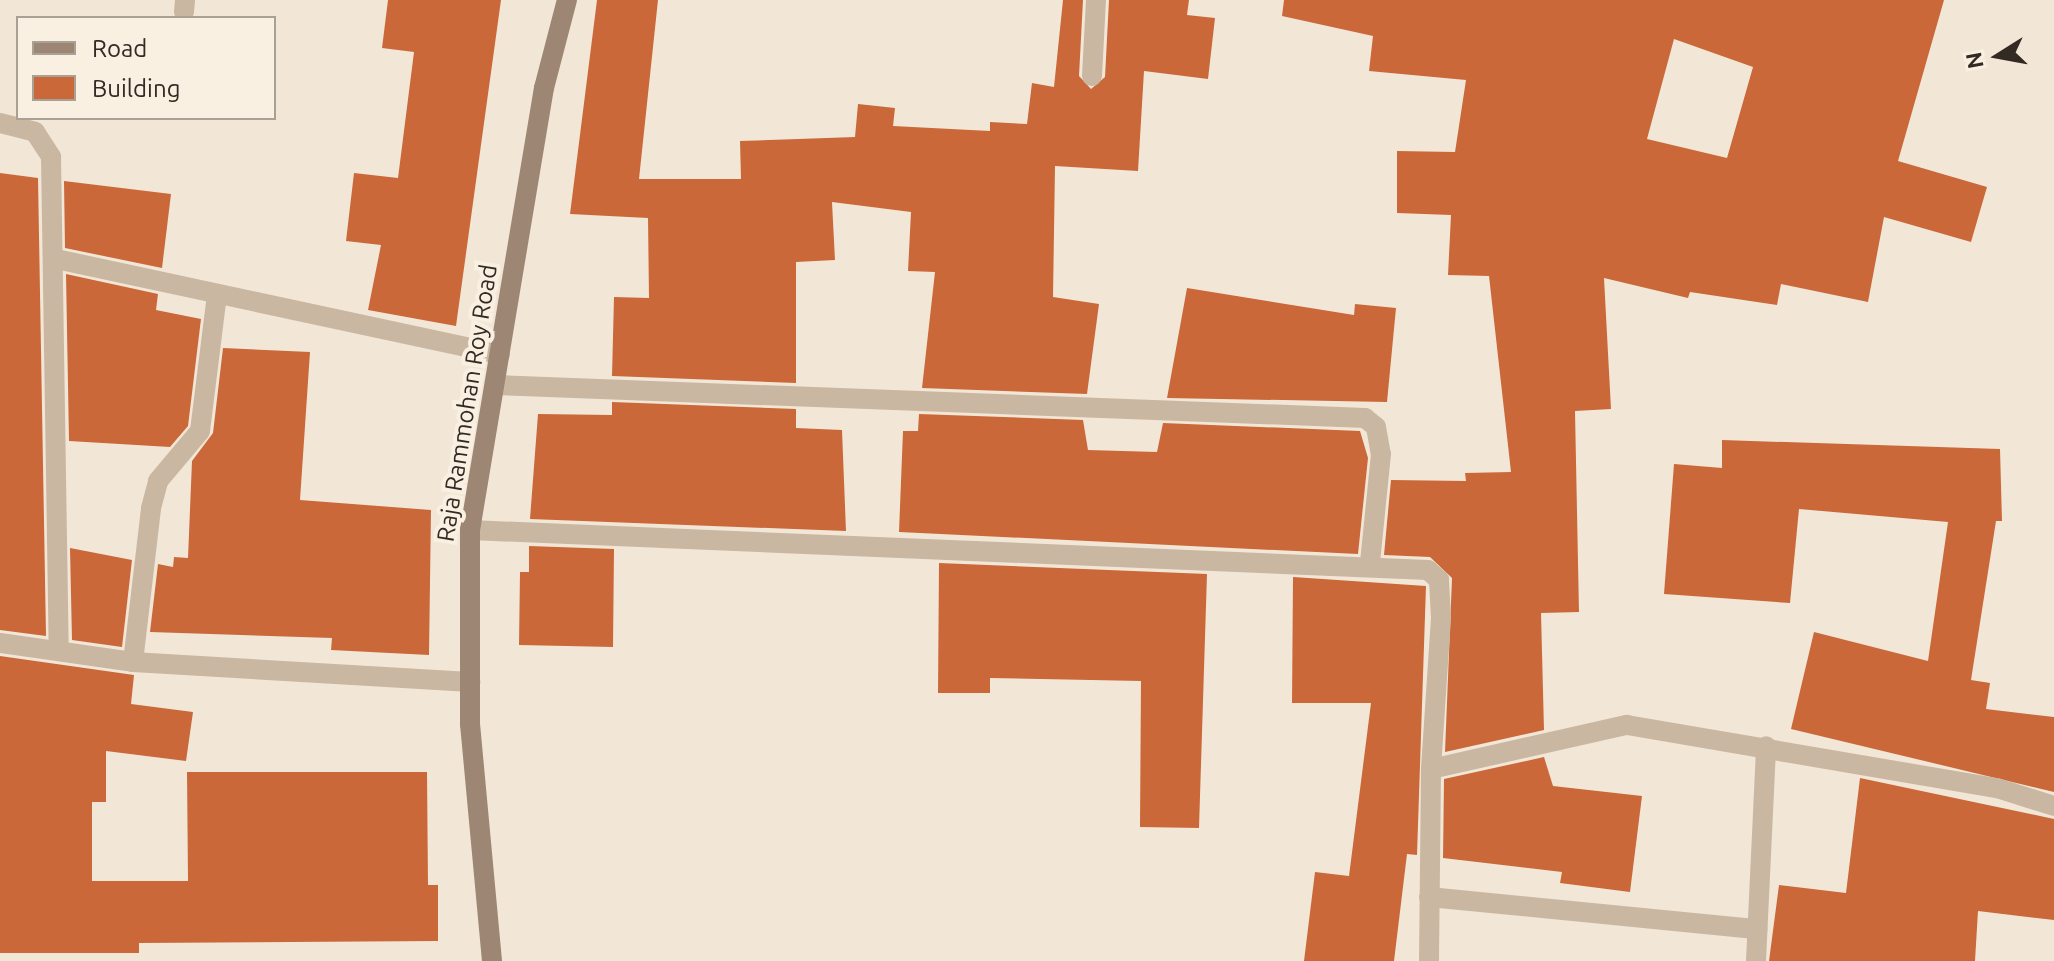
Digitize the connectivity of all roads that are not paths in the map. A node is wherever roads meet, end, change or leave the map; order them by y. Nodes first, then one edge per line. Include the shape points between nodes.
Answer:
1 (567, 0) edge
2 (1096, 0) edge
3 (1092, 76) dead end
4 (0, 123) edge
5 (56, 259) junction
6 (217, 294) junction
7 (500, 354) junction
8 (495, 385) junction
9 (470, 530) junction
10 (1370, 563) junction
11 (0, 643) edge
12 (59, 647) junction
13 (133, 662) junction
14 (470, 682) junction
15 (1766, 746) junction
16 (1431, 769) junction
17 (2054, 806) edge
18 (1429, 897) junction
19 (1757, 929) junction
20 (492, 961) edge
21 (1429, 961) edge
22 (1756, 961) edge

1 - 7 main road, Raja Rammohan Roy Road
2 - 3 street
4 - 5 street via 35,132 51,157
5 - 6 street
5 - 12 street
6 - 7 street
6 - 13 street via 200,431 158,481 151,508
7 - 8 main road, Raja Rammohan Roy Road
8 - 9 main road, Raja Rammohan Roy Road
8 - 10 street via 1365,418 1376,427 1381,454
9 - 10 street
9 - 14 main road, Raja Rammohan Roy Road
10 - 16 street via 1428,570 1439,580
11 - 12 street
12 - 13 street
13 - 14 street
14 - 20 main road, Raja Rammohan Roy Road
15 - 16 street via 1627,725
15 - 17 street via 1997,788
15 - 19 street
16 - 18 street
18 - 19 street
18 - 21 street
19 - 22 street

